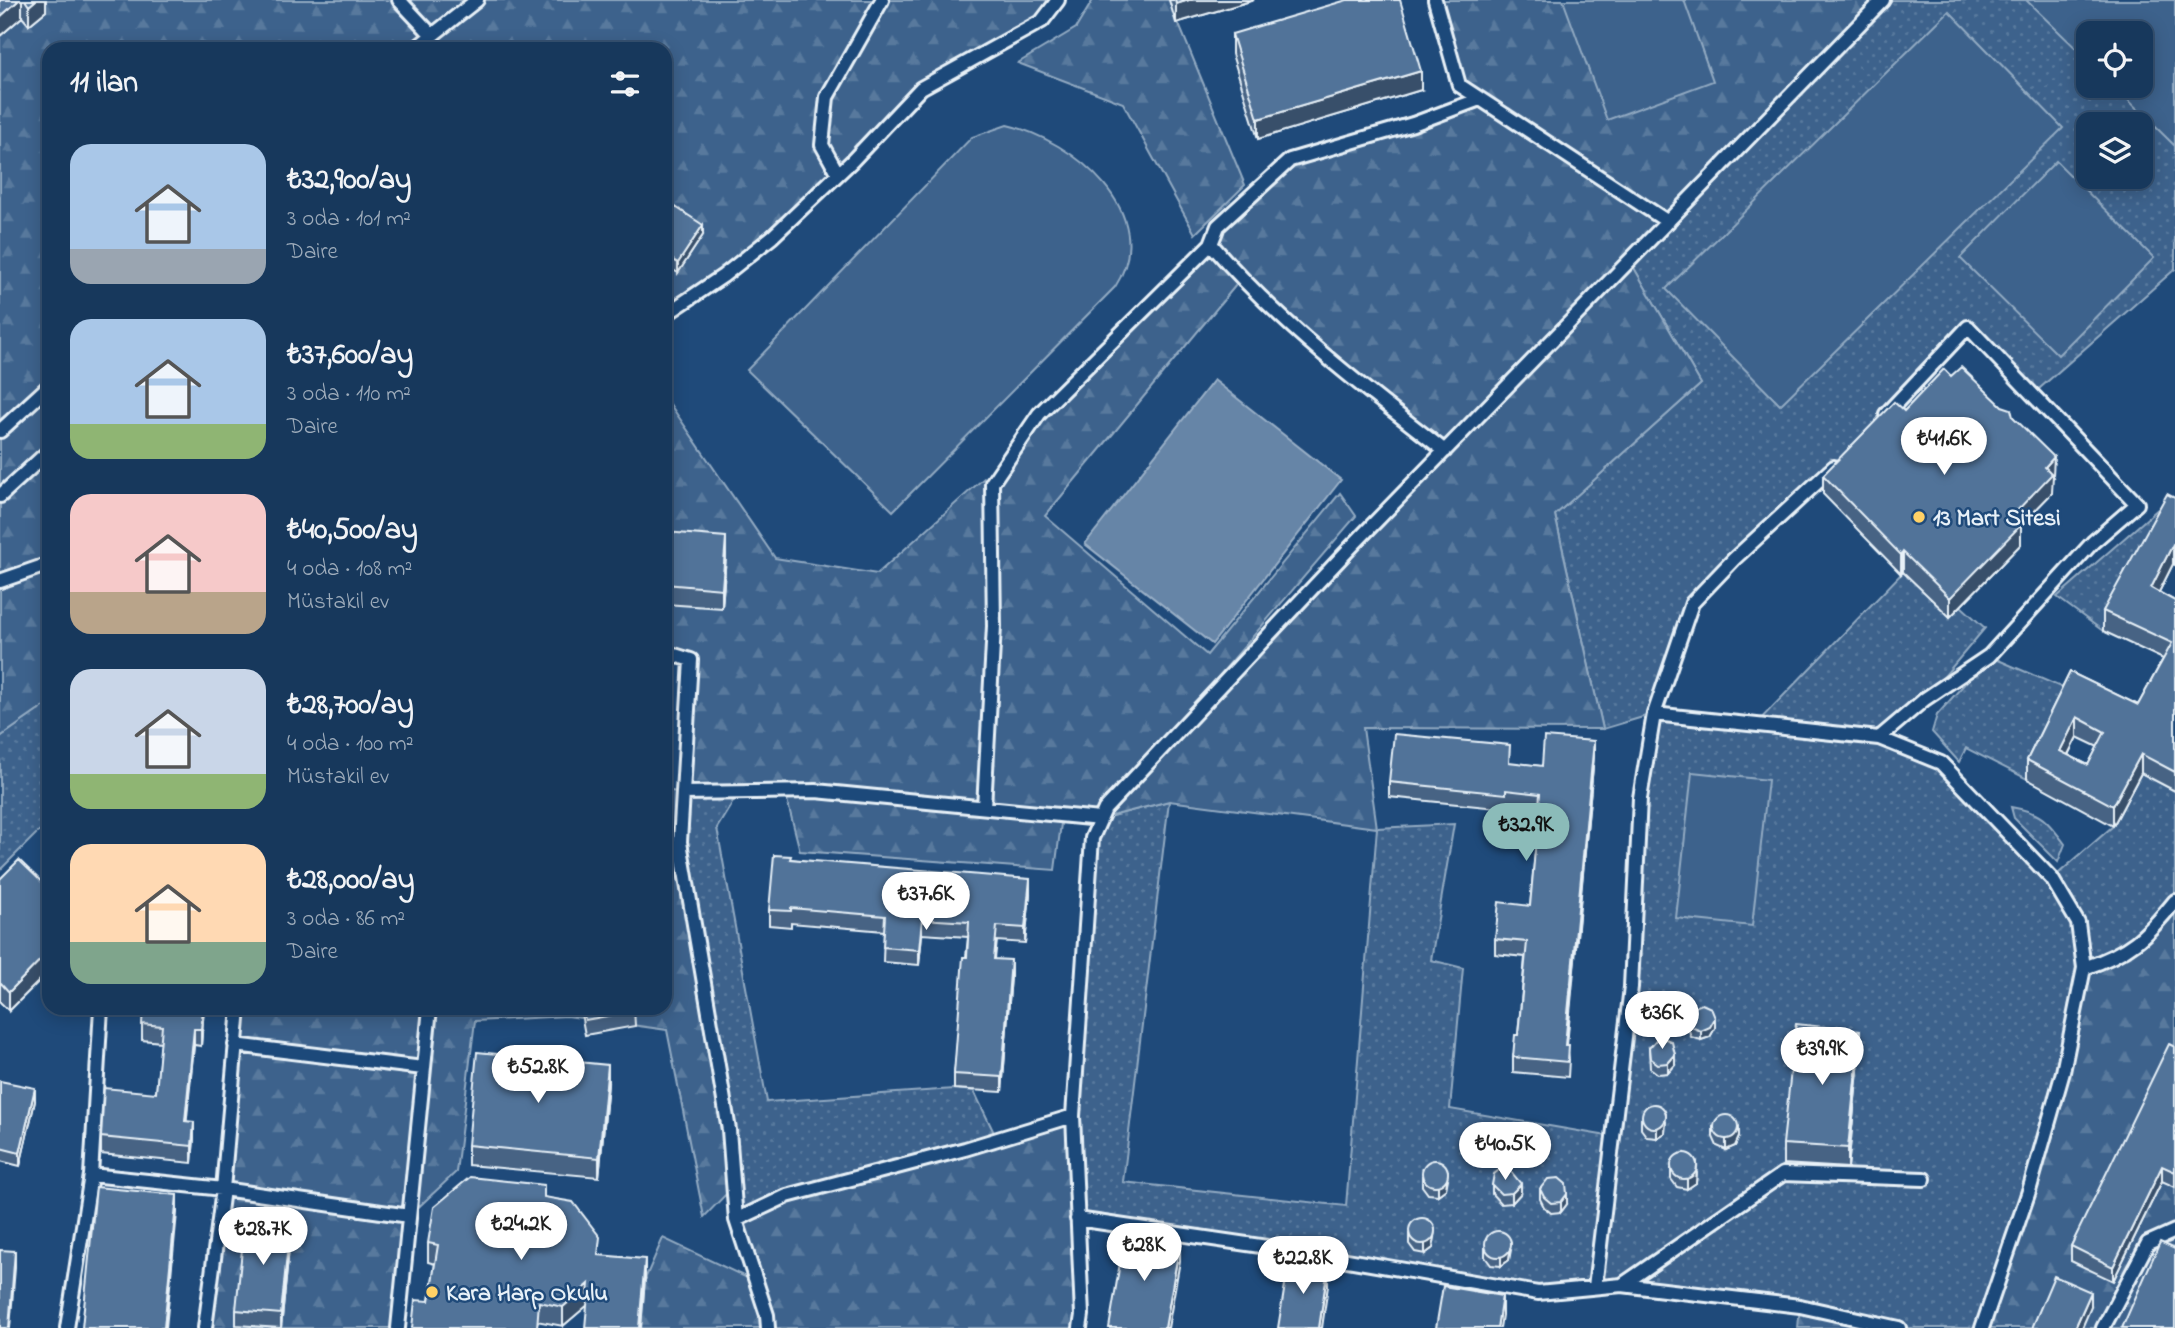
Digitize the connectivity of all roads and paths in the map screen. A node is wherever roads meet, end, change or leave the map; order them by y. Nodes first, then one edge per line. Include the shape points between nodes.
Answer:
1 (399, 0) edge
2 (477, 0) edge
3 (882, 0) edge
4 (1058, 0) edge
5 (1435, 0) edge
6 (1883, 0) edge
7 (431, 34) junction
8 (422, 42) edge
9 (1480, 99) junction
10 (838, 174) junction
11 (1668, 222) junction
12 (1211, 244) junction
13 (672, 310) edge
14 (42, 392) edge
15 (1877, 422) edge
16 (0, 431) edge
17 (1445, 451) junction
18 (42, 458) edge
19 (1841, 461) edge
20 (0, 495) edge
21 (42, 566) edge
22 (0, 581) edge
23 (672, 654) edge
24 (1654, 714) junction
25 (1879, 738) junction
26 (683, 793) junction
27 (984, 807) junction
28 (1101, 819) junction
29 (2175, 901) edge
30 (2084, 968) junction
31 (101, 1015) edge
32 (238, 1015) edge
33 (429, 1015) edge
34 (235, 1045) junction
35 (423, 1068) junction
36 (1073, 1116) junction
37 (91, 1175) junction
38 (1924, 1179) dead end
39 (223, 1189) junction
40 (409, 1216) junction
41 (1077, 1219) junction
42 (736, 1220) junction
43 (2175, 1231) edge
44 (1622, 1285) junction
45 (1595, 1287) junction
46 (67, 1328) edge
47 (205, 1328) edge
48 (398, 1328) edge
49 (768, 1328) edge
50 (1080, 1328) edge
51 (1899, 1328) edge
52 (1982, 1328) edge
53 (2104, 1328) edge

1 - 7 lane
2 - 7 lane
3 - 10 lane via 827,97 822,145
4 - 10 lane via 1042,21 921,88
5 - 9 lane via 1459,85
6 - 11 lane
7 - 8 lane
9 - 11 lane
9 - 12 lane via 1290,160 1218,226
10 - 13 lane via 772,237
11 - 17 lane
12 - 17 lane via 1255,295 1350,378
12 - 27 lane via 1039,414 992,483 994,626
14 - 16 lane
15 - 25 lane via 1968,327 2137,504 2093,542 1989,656 1925,699
17 - 28 lane via 1105,809
18 - 20 lane
19 - 24 lane via 1692,603
21 - 22 lane
23 - 26 lane via 691,660
24 - 25 lane
24 - 45 lane via 1640,798 1631,987
25 - 30 lane via 1941,763 2052,879 2078,923
26 - 27 lane via 816,791
26 - 42 lane via 680,842 729,1130
27 - 28 lane
28 - 36 lane via 1092,838
29 - 30 lane via 2147,935 2110,959
30 - 52 lane via 2052,1111
31 - 37 lane
32 - 34 lane
33 - 35 lane
34 - 35 lane
34 - 39 lane
35 - 40 lane
36 - 41 lane
36 - 42 lane via 787,1196
37 - 39 lane
37 - 46 lane
38 - 44 lane via 1783,1174
39 - 40 lane
39 - 47 lane
40 - 48 lane
41 - 45 lane via 1538,1293
41 - 50 lane
42 - 49 lane
43 - 53 lane via 2148,1243
44 - 45 lane
44 - 51 lane via 1800,1306

